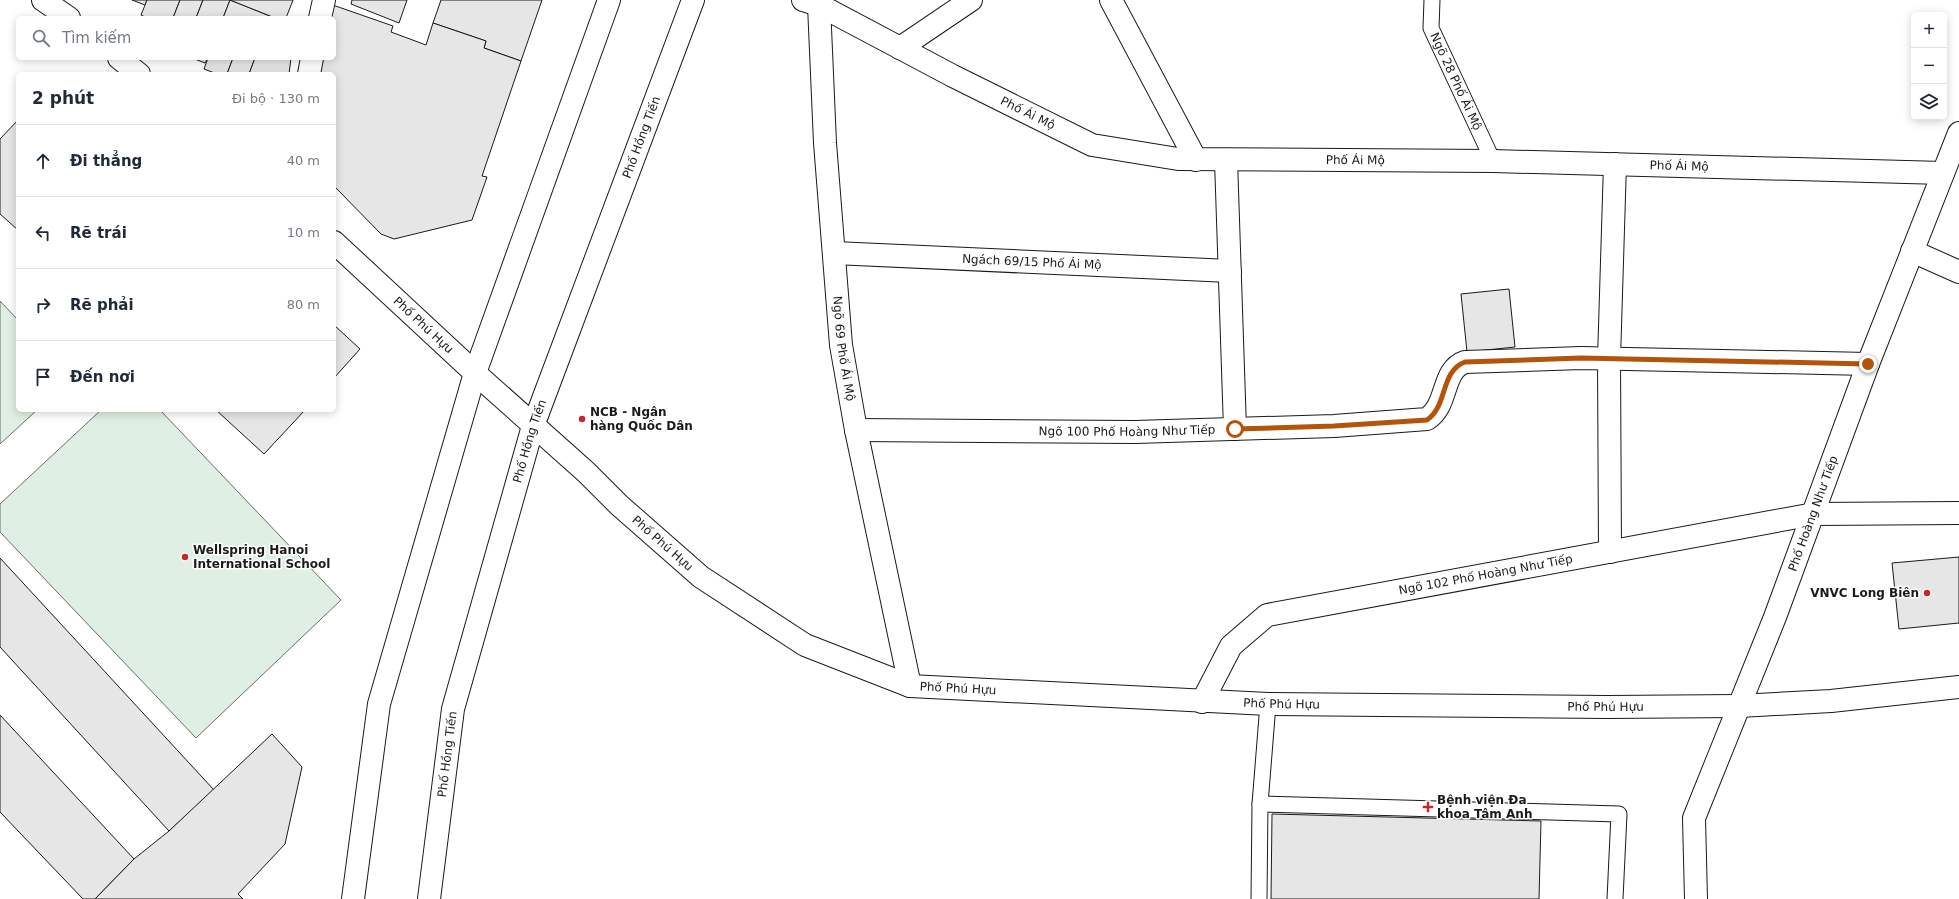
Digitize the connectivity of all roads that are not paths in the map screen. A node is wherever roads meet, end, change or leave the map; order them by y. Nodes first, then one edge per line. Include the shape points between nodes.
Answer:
1 (43, 0) edge
2 (324, 0) edge
3 (609, 0) edge
4 (693, 0) edge
5 (971, 0) edge
6 (1111, 0) edge
7 (1432, 0) edge
8 (814, 2) edge
9 (66, 16) edge
10 (320, 16) edge
11 (900, 48) junction
12 (122, 60) edge
13 (312, 60) edge
14 (136, 72) edge
15 (309, 72) edge
16 (1959, 133) edge
17 (1196, 160) junction
18 (1226, 160) junction
19 (1493, 161) junction
20 (1615, 164) junction
21 (1943, 173) junction
22 (336, 244) edge
23 (1912, 251) junction
24 (834, 253) junction
25 (1230, 271) junction
26 (1959, 272) edge
27 (1609, 359) junction
28 (1868, 364) junction
29 (475, 373) junction
30 (533, 426) junction
31 (1235, 429) junction
32 (856, 430) junction
33 (1959, 513) edge
34 (1814, 514) junction
35 (1610, 552) junction
36 (910, 686) junction
37 (1959, 687) edge
38 (1202, 702) junction
39 (1268, 704) junction
40 (1739, 706) junction
41 (1260, 804) junction
42 (353, 899) edge
43 (429, 899) edge
44 (1259, 899) edge
45 (1615, 899) edge
46 (1696, 899) edge

1 - 9 street
2 - 10 street
3 - 29 street
4 - 30 street, Phố Hồng Tiến
5 - 11 street
6 - 17 street
7 - 19 lane, Ngõ 28 Phố Ái Mộ via 1430,28
8 - 11 street, Phố Ái Mộ
8 - 24 street, Ngõ 69 Phố Ái Mộ
11 - 17 street, Phố Ái Mộ via 1092,144
12 - 14 street
13 - 15 street
16 - 21 street, Phố Hoàng Như Tiếp
17 - 18 street, Phố Ái Mộ
18 - 19 street, Phố Ái Mộ
18 - 25 street
19 - 20 street, Phố Ái Mộ
20 - 21 street, Phố Ái Mộ
20 - 27 street
21 - 23 street, Phố Hoàng Như Tiếp
22 - 29 street, Phố Phú Hựu
23 - 26 street
23 - 28 street, Phố Hoàng Như Tiếp
24 - 25 street, Ngách 69/15 Phố Ái Mộ
24 - 32 street, Ngõ 69 Phố Ái Mộ via 841,345
25 - 31 street
27 - 28 street, Ngõ 100 Phố Hoàng Như Tiếp
27 - 31 street, Ngõ 100 Phố Hoàng Như Tiếp via 1459,364 1451,372 1440,406 1427,420
27 - 35 street
28 - 34 street, Phố Hoàng Như Tiếp
29 - 30 street, Phố Phú Hựu
29 - 42 street via 379,704
30 - 36 street, Phố Phú Hựu via 701,577 805,645
30 - 43 street, Phố Hồng Tiến via 454,709
31 - 32 street, Ngõ 100 Phố Hoàng Như Tiếp via 1135,432
32 - 36 street, Ngõ 69 Phố Ái Mộ
33 - 34 street, Ngõ 102 Phố Hoàng Như Tiếp
34 - 35 street, Ngõ 102 Phố Hoàng Như Tiếp
34 - 40 street, Phố Hoàng Như Tiếp
35 - 38 street, Ngõ 102 Phố Hoàng Như Tiếp via 1266,615 1231,646
36 - 38 street, Phố Phú Hựu
37 - 40 street, Phố Phú Hựu via 1832,701
38 - 39 street, Phố Phú Hựu
39 - 40 street, Phố Phú Hựu
39 - 41 lane
40 - 46 street, Phố Hoàng Như Tiếp via 1694,818
41 - 44 lane
41 - 45 lane via 1619,814

